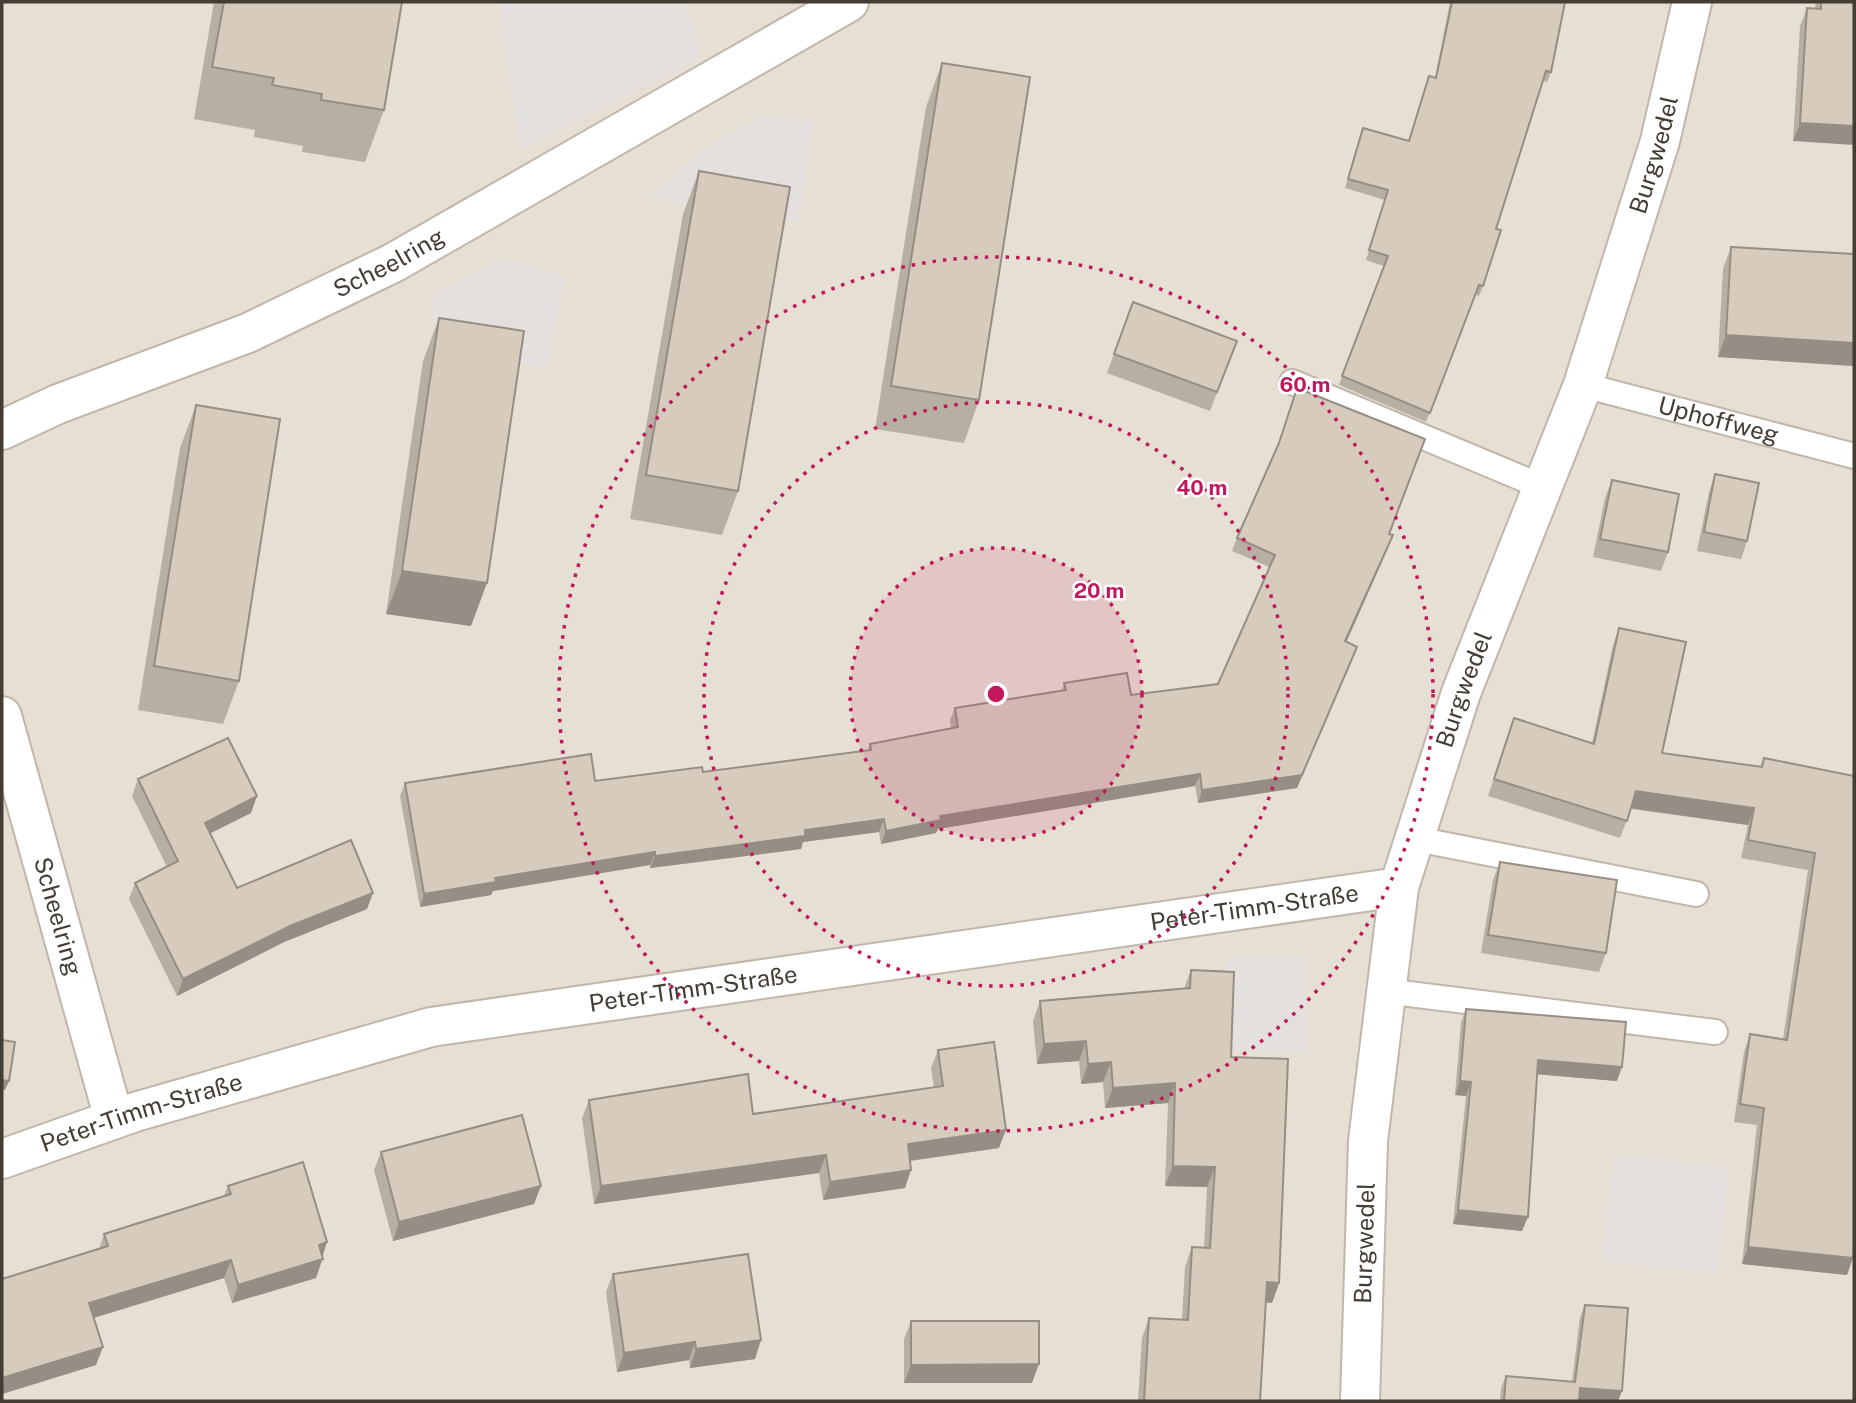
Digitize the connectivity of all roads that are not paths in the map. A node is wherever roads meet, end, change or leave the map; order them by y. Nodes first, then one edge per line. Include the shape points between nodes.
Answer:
1 (790, 2) edge
2 (849, 2) edge
3 (1692, 2) edge
4 (754, 54) junction
5 (1292, 382) dead end
6 (1583, 384) junction
7 (2, 430) edge
8 (1854, 456) edge
9 (1543, 487) junction
10 (2, 716) edge
11 (1416, 839) junction
12 (1399, 887) junction
13 (1696, 894) dead end
14 (1385, 991) junction
15 (1715, 1032) dead end
16 (114, 1119) junction
17 (2, 1159) edge
18 (1360, 1401) edge

1 - 4 street, Scheelring
2 - 4 street, Scheelring
3 - 6 street, Burgwedel via 1660,141
4 - 7 street, Scheelring via 393,263 247,332
5 - 9 lane
6 - 8 lane, Uphoffweg
6 - 9 street, Burgwedel
9 - 11 street, Burgwedel via 1461,693
10 - 16 street, Scheelring
11 - 12 street, Burgwedel
11 - 13 lane
12 - 14 street, Burgwedel
12 - 16 street, Peter-Timm-Straße via 431,1027
14 - 15 lane
14 - 18 street, Burgwedel via 1368,1141
16 - 17 street, Peter-Timm-Straße

